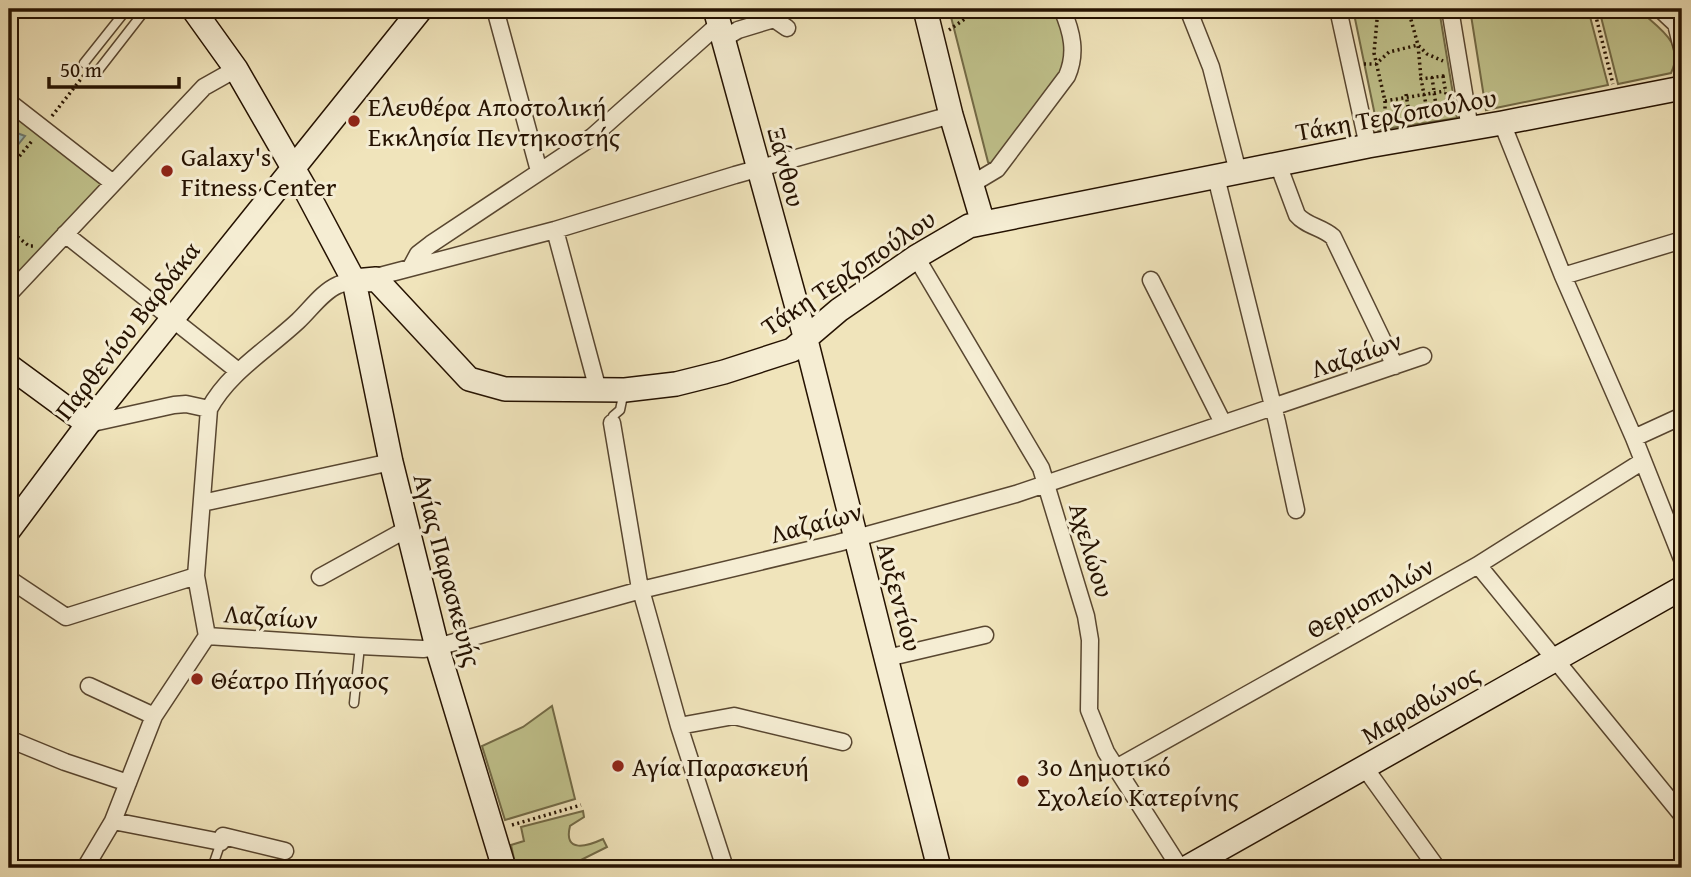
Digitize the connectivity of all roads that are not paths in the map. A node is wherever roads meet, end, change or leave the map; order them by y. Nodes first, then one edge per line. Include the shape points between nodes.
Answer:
1 (127, 9) edge
2 (146, 9) edge
3 (193, 9) edge
4 (421, 9) edge
5 (495, 9) edge
6 (925, 9) edge
7 (1062, 9) edge
8 (1188, 9) edge
9 (1338, 9) edge
10 (1450, 9) edge
11 (1660, 9) edge
12 (1679, 20) edge
13 (719, 24) edge
14 (787, 28) dead end
15 (1682, 48) edge
16 (236, 69) junction
17 (1682, 88) edge
18 (9, 102) edge
19 (951, 115) junction
20 (1502, 123) junction
21 (1470, 129) junction
22 (1374, 145) junction
23 (1278, 164) junction
24 (293, 167) junction
25 (759, 169) junction
26 (539, 171) junction
27 (1227, 174) junction
28 (113, 183) junction
29 (972, 184) junction
30 (984, 223) junction
31 (555, 230) junction
32 (65, 234) junction
33 (1682, 240) edge
34 (916, 257) junction
35 (411, 267) junction
36 (1563, 276) junction
37 (1151, 279) dead end
38 (363, 280) junction
39 (9, 294) edge
40 (172, 319) junction
41 (806, 340) junction
42 (1423, 356) dead end
43 (9, 366) edge
44 (1395, 366) junction
45 (238, 372) junction
46 (597, 390) junction
47 (625, 390) junction
48 (1273, 408) junction
49 (209, 410) junction
50 (1682, 416) edge
51 (612, 423) joint
52 (1223, 423) junction
53 (88, 424) junction
54 (1634, 438) junction
55 (390, 461) junction
56 (1643, 461) junction
57 (1047, 484) junction
58 (202, 503) junction
59 (1296, 510) dead end
60 (407, 529) junction
61 (9, 530) edge
62 (855, 537) junction
63 (1682, 559) edge
64 (1478, 565) junction
65 (196, 576) junction
66 (320, 577) dead end
67 (9, 579) edge
68 (1682, 588) edge
69 (641, 590) junction
70 (985, 635) dead end
71 (206, 636) junction
72 (360, 646) junction
73 (437, 647) junction
74 (887, 658) junction
75 (1555, 659) junction
76 (89, 686) dead end
77 (354, 703) dead end
78 (154, 716) junction
79 (679, 726) junction
80 (9, 739) edge
81 (844, 742) dead end
82 (1116, 768) junction
83 (1365, 768) junction
84 (128, 783) junction
85 (1682, 816) edge
86 (113, 821) junction
87 (221, 842) junction
88 (285, 850) dead end
89 (85, 868) edge
90 (212, 868) edge
91 (504, 868) edge
92 (724, 868) edge
93 (939, 868) edge
94 (1183, 868) edge
95 (1437, 868) edge

1 - 2 lane via 91,67
3 - 16 main road, Τάκη Τερζοπούλου
4 - 24 main road, Παρθενίου Βαρδάκα
5 - 26 street
6 - 19 main road
7 - 29 street via 1073,45 1074,61 1067,76 997,169
8 - 27 street via 1211,67
9 - 22 street
10 - 21 street
11 - 12 street
12 - 15 street
13 - 14 street via 738,30 774,19
13 - 25 main road, Ξάνθου
13 - 26 street via 592,137
16 - 24 main road, Τάκη Τερζοπούλου
16 - 28 street via 204,87
17 - 20 main road, Τάκη Τερζοπούλου
18 - 28 street
19 - 25 street
19 - 29 main road
20 - 21 main road, Τάκη Τερζοπούλου
20 - 36 street
21 - 22 main road, Τάκη Τερζοπούλου via 1439,123 1413,138
22 - 23 main road, Τάκη Τερζοπούλου
23 - 27 main road, Τάκη Τερζοπούλου
23 - 44 street via 1297,215 1333,237
24 - 38 main road, Τάκη Τερζοπούλου
24 - 40 main road, Παρθενίου Βαρδάκα
25 - 31 street
25 - 41 main road, Ξάνθου
26 - 35 street via 431,244
27 - 30 main road, Τάκη Τερζοπούλου
27 - 48 street
28 - 32 street
29 - 30 main road
30 - 34 main road, Τάκη Τερζοπούλου via 962,229
31 - 35 street
31 - 46 street
32 - 39 street
32 - 40 street
33 - 36 street
34 - 41 main road, Τάκη Τερζοπούλου via 825,320
34 - 57 street, Αχελώου
35 - 38 street
36 - 54 street
37 - 52 street
38 - 45 street via 339,284
38 - 46 main road, Τάκη Τερζοπούλου via 379,282 469,379 505,389
38 - 55 main road, Αγίας Παρασκευής
40 - 45 street
40 - 53 main road, Παρθενίου Βαρδάκα
41 - 47 main road, Τάκη Τερζοπούλου via 779,356 724,372
41 - 62 main road, Αυξεντίου
42 - 44 street, Λαζαίων
43 - 53 main road
44 - 48 street, Λαζαίων
45 - 49 street
46 - 47 main road, Τάκη Τερζοπούλου
47 - 51 lane
48 - 52 street, Λαζαίων
48 - 59 street
49 - 53 street via 174,405
49 - 58 street
50 - 54 street
51 - 69 street
52 - 57 street, Λαζαίων
53 - 61 main road, Παρθενίου Βαρδάκα
54 - 56 street
55 - 58 street
55 - 60 main road, Αγίας Παρασκευής
56 - 63 street
56 - 64 street, Θερμοπυλών
57 - 62 street, Λαζαίων
57 - 82 street, Αχελώου via 1086,616 1089,710
58 - 65 street
60 - 66 street
60 - 73 main road, Αγίας Παρασκευής
62 - 69 street, Λαζαίων
62 - 74 main road, Αυξεντίου
64 - 75 street
64 - 82 street, Θερμοπυλών
65 - 67 street via 66,617
65 - 71 street
68 - 75 main road, Μαραθώνος
69 - 73 street, Λαζαίων
69 - 79 street
70 - 74 street
71 - 72 street, Λαζαίων
71 - 78 street
72 - 73 street, Λαζαίων
72 - 77 lane
73 - 91 main road, Αγίας Παρασκευής
74 - 93 main road, Αυξεντίου
75 - 83 main road, Μαραθώνος
75 - 85 street
76 - 78 street
78 - 84 street
79 - 81 street via 734,716
79 - 92 street
80 - 84 street
82 - 94 street, Αχελώου
83 - 94 main road, Μαραθώνος
83 - 95 street
84 - 86 street
86 - 87 street
86 - 89 street
87 - 88 street via 223,836
87 - 90 lane

